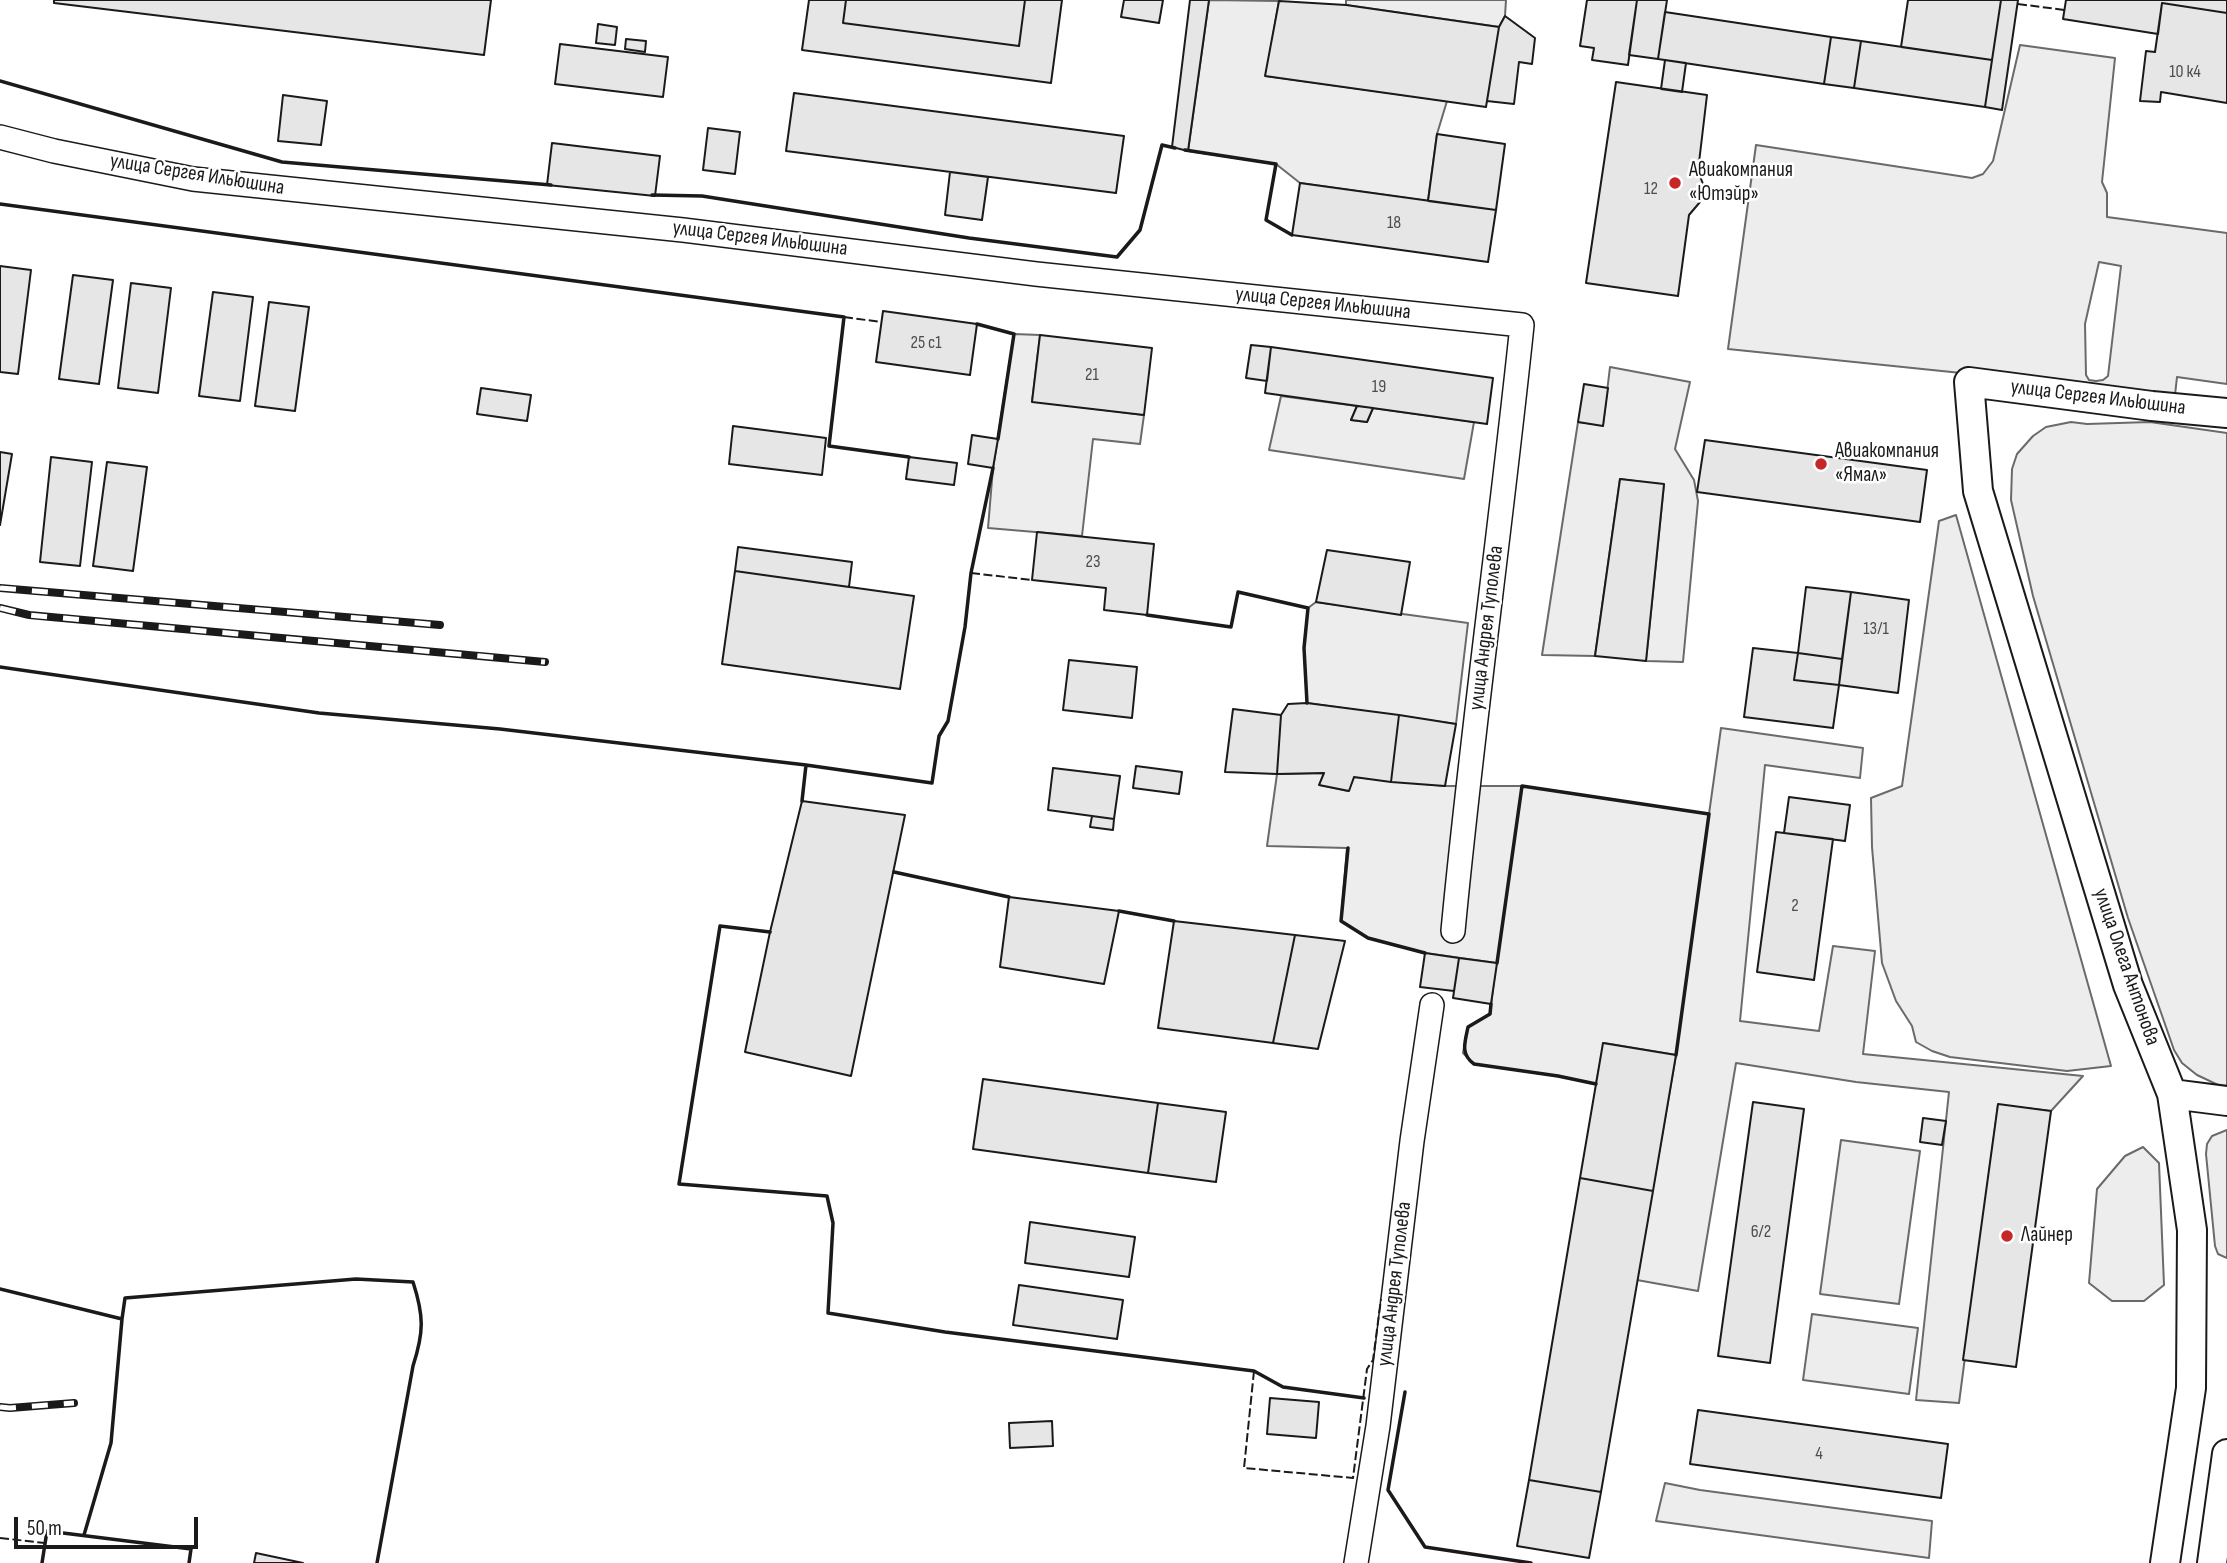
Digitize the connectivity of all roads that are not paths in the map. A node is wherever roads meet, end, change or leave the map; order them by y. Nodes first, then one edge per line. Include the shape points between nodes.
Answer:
1 (0, 137) edge
2 (1522, 325) joint
3 (1969, 382) joint
4 (2227, 413) edge
5 (1453, 931) dead end
6 (1432, 1005) dead end
7 (2172, 1094) junction
8 (2227, 1101) edge
9 (2227, 1454) edge
10 (1356, 1563) edge
11 (2165, 1563) edge
12 (2212, 1563) edge

1 - 2 street, улица Сергея Ильюшина via 193,179
2 - 5 street, улица Андрея Туполева
3 - 4 street, улица Сергея Ильюшина
3 - 7 street, улица Олега Антонова via 1978,491 2128,985
6 - 10 street, улица Андрея Туполева
7 - 8 street
7 - 11 street, улица Олега Антонова via 2192,1230 2191,1388
9 - 12 street

